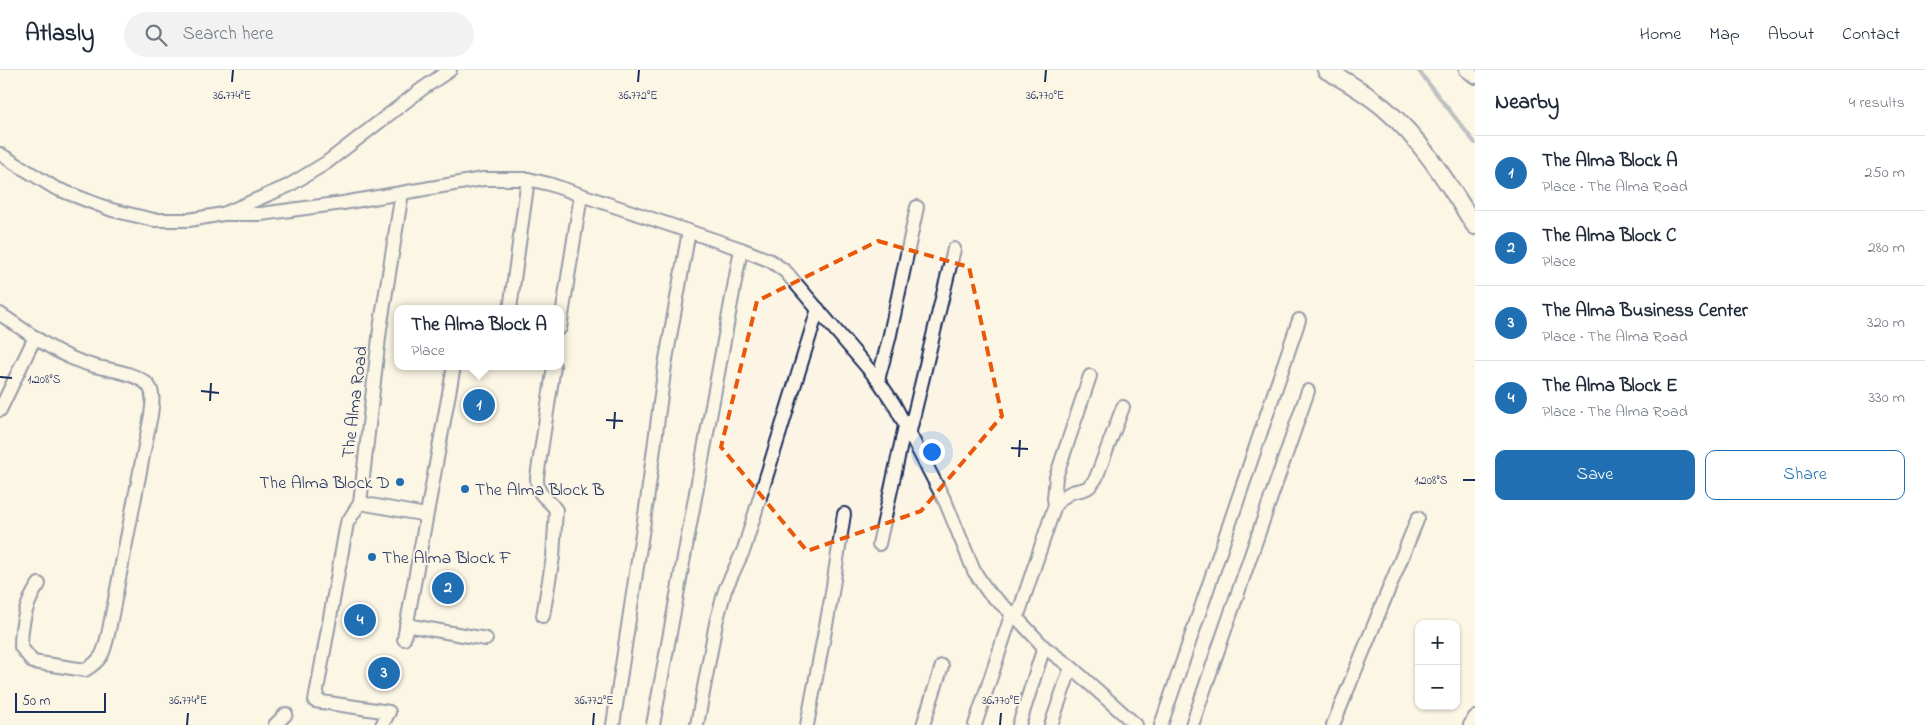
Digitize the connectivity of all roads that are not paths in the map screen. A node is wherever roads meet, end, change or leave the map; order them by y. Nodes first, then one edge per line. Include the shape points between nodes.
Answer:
1 (450, 70) edge
2 (1326, 70) edge
3 (1466, 70) edge
4 (1475, 77) edge
5 (0, 154) edge
6 (528, 179) junction
7 (402, 193) junction
8 (581, 195) junction
9 (917, 207) dead end
10 (223, 214) junction
11 (1475, 226) edge
12 (689, 231) junction
13 (954, 249) dead end
14 (741, 250) junction
15 (511, 305) edge
16 (564, 305) edge
17 (818, 309) junction
18 (0, 314) edge
19 (1299, 320) dead end
20 (34, 337) junction
21 (453, 370) edge
22 (553, 370) edge
23 (1090, 376) dead end
24 (878, 380) junction
25 (1308, 391) dead end
26 (1123, 407) dead end
27 (0, 410) edge
28 (907, 430) junction
29 (360, 504) junction
30 (1055, 505) junction
31 (426, 514) junction
32 (844, 514) dead end
33 (1418, 518) dead end
34 (879, 544) dead end
35 (39, 584) dead end
36 (1014, 615) junction
37 (543, 616) dead end
38 (406, 625) junction
39 (404, 639) dead end
40 (486, 639) dead end
41 (1044, 647) junction
42 (942, 666) dead end
43 (1071, 668) junction
44 (286, 714) dead end
45 (1475, 717) edge
46 (275, 725) edge
47 (382, 725) edge
48 (613, 725) edge
49 (653, 725) edge
50 (697, 725) edge
51 (807, 725) edge
52 (923, 725) edge
53 (975, 725) edge
54 (1018, 725) edge
55 (1051, 725) edge
56 (1136, 725) edge
57 (1161, 725) edge
58 (1192, 725) edge
59 (1333, 725) edge
60 (1470, 725) edge

1 - 10 street via 326,163 288,186
2 - 11 main road via 1384,108 1417,142
3 - 4 street
5 - 10 street via 55,188 112,210 154,220 190,220
6 - 7 street via 484,178
6 - 8 street
6 - 15 street
7 - 10 street via 261,214
7 - 29 street, The Alma Road via 380,329
8 - 12 street
8 - 16 street
9 - 24 street
12 - 14 street
12 - 48 street via 665,365
13 - 28 street
14 - 17 street via 771,261 786,272
14 - 49 street
17 - 24 street
17 - 50 street via 744,549 725,590
18 - 20 street
19 - 57 street
20 - 27 street
20 - 35 street via 75,361 140,380 152,391 151,415 103,656 96,664 85,670 32,662 21,647 24,620 31,596
21 - 31 street
22 - 37 street via 537,477 539,493 556,510 553,556
23 - 30 street via 1056,477
24 - 28 street
25 - 58 street
26 - 30 street via 1091,486 1072,492
28 - 34 street
28 - 36 street via 946,503 974,571 988,592
29 - 31 street
29 - 47 street, The Alma Road via 347,523 315,701 389,712
30 - 36 street
31 - 38 street
32 - 51 street
33 - 59 street
36 - 41 street
36 - 53 street
38 - 39 street
38 - 40 street
41 - 43 street
41 - 54 street
42 - 52 street
43 - 55 street
43 - 56 street
44 - 46 street
45 - 60 street

